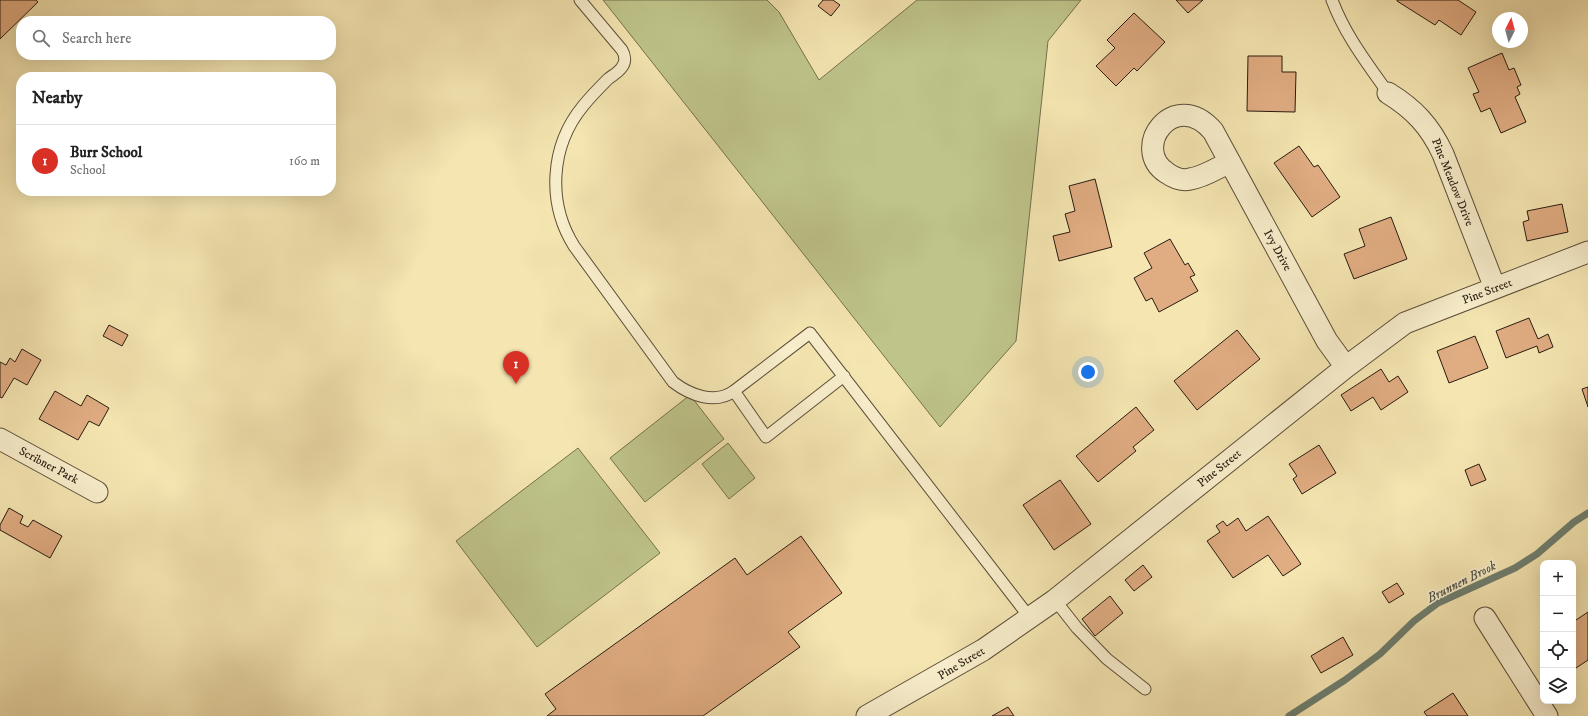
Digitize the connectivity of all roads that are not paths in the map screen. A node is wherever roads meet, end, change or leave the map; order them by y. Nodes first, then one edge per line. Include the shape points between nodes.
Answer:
1 (580, 0) edge
2 (1332, 0) edge
3 (1388, 92) joint
4 (1230, 162) junction
5 (1587, 255) edge
6 (1495, 288) junction
7 (1346, 367) junction
8 (844, 376) junction
9 (734, 392) junction
10 (0, 439) edge
11 (98, 492) dead end
12 (1055, 600) junction
13 (1030, 618) junction
14 (1485, 618) dead end
15 (1145, 689) dead end
16 (867, 716) edge
17 (1547, 716) edge

1 - 9 lane via 622,50 625,61 583,106 572,120 564,137 558,161 556,187 563,223 574,246 673,382 681,388 716,399
2 - 3 lane via 1348,34
3 - 6 street, Pine Meadow Drive via 1414,111 1436,139
4 - 4 street, Ivy Drive via 1213,131 1196,117 1173,117 1165,122 1154,137 1154,155 1157,163 1167,174 1181,180 1201,176
4 - 7 street, Ivy Drive via 1327,341
5 - 6 street, Pine Street
6 - 7 street, Pine Street via 1405,323
7 - 12 street, Pine Street
8 - 9 lane via 810,333
8 - 9 lane via 766,438
8 - 13 lane
10 - 11 street, Scribner Park
12 - 13 street, Pine Street
12 - 15 lane via 1082,634 1107,659
13 - 16 street, Pine Street via 960,664
14 - 17 street

